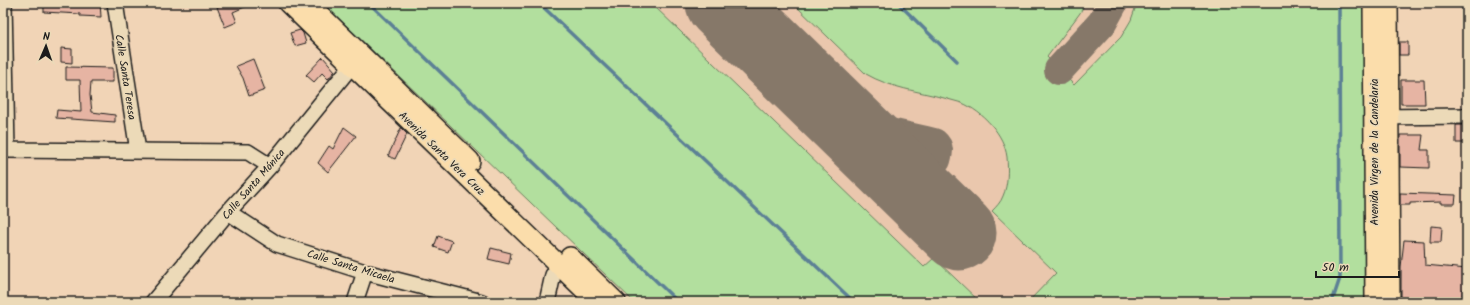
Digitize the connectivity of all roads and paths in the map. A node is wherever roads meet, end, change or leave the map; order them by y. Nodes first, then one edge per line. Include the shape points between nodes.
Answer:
1 (4, 3) edge
2 (115, 3) edge
3 (288, 3) edge
4 (308, 3) edge
5 (1373, 3) edge
6 (1388, 3) edge
7 (4, 39) edge
8 (352, 65) junction
9 (1467, 116) edge
10 (1382, 117) junction
11 (5, 150) edge
12 (138, 151) junction
13 (270, 166) junction
14 (228, 212) junction
15 (559, 266) junction
16 (365, 272) junction
17 (153, 302) edge
18 (355, 302) edge
19 (482, 302) edge
20 (547, 302) edge
21 (597, 302) edge
22 (616, 302) edge
23 (1375, 302) edge
24 (1390, 302) edge

1 - 7 street
2 - 12 street, Calle Santa Teresa
3 - 8 main road, Avenida Santa Vera Cruz
4 - 22 main road, Avenida Santa Vera Cruz
5 - 10 main road, Avenida Virgen de la Candelaria
6 - 10 main road, Avenida Virgen de la Candelaria
7 - 11 street
8 - 13 street, Calle Santa Mónica
8 - 15 main road, Avenida Santa Vera Cruz
9 - 10 street
10 - 23 main road, Avenida Virgen de la Candelaria
10 - 24 main road, Avenida Virgen de la Candelaria
11 - 12 street
12 - 13 street via 248,152
13 - 14 street, Calle Santa Mónica
14 - 16 street, Calle Santa Micaela via 277,244
14 - 17 street, Calle Santa Mónica
15 - 20 street via 553,275
15 - 21 main road, Avenida Santa Vera Cruz
16 - 18 street
16 - 19 street, Calle Santa Micaela

